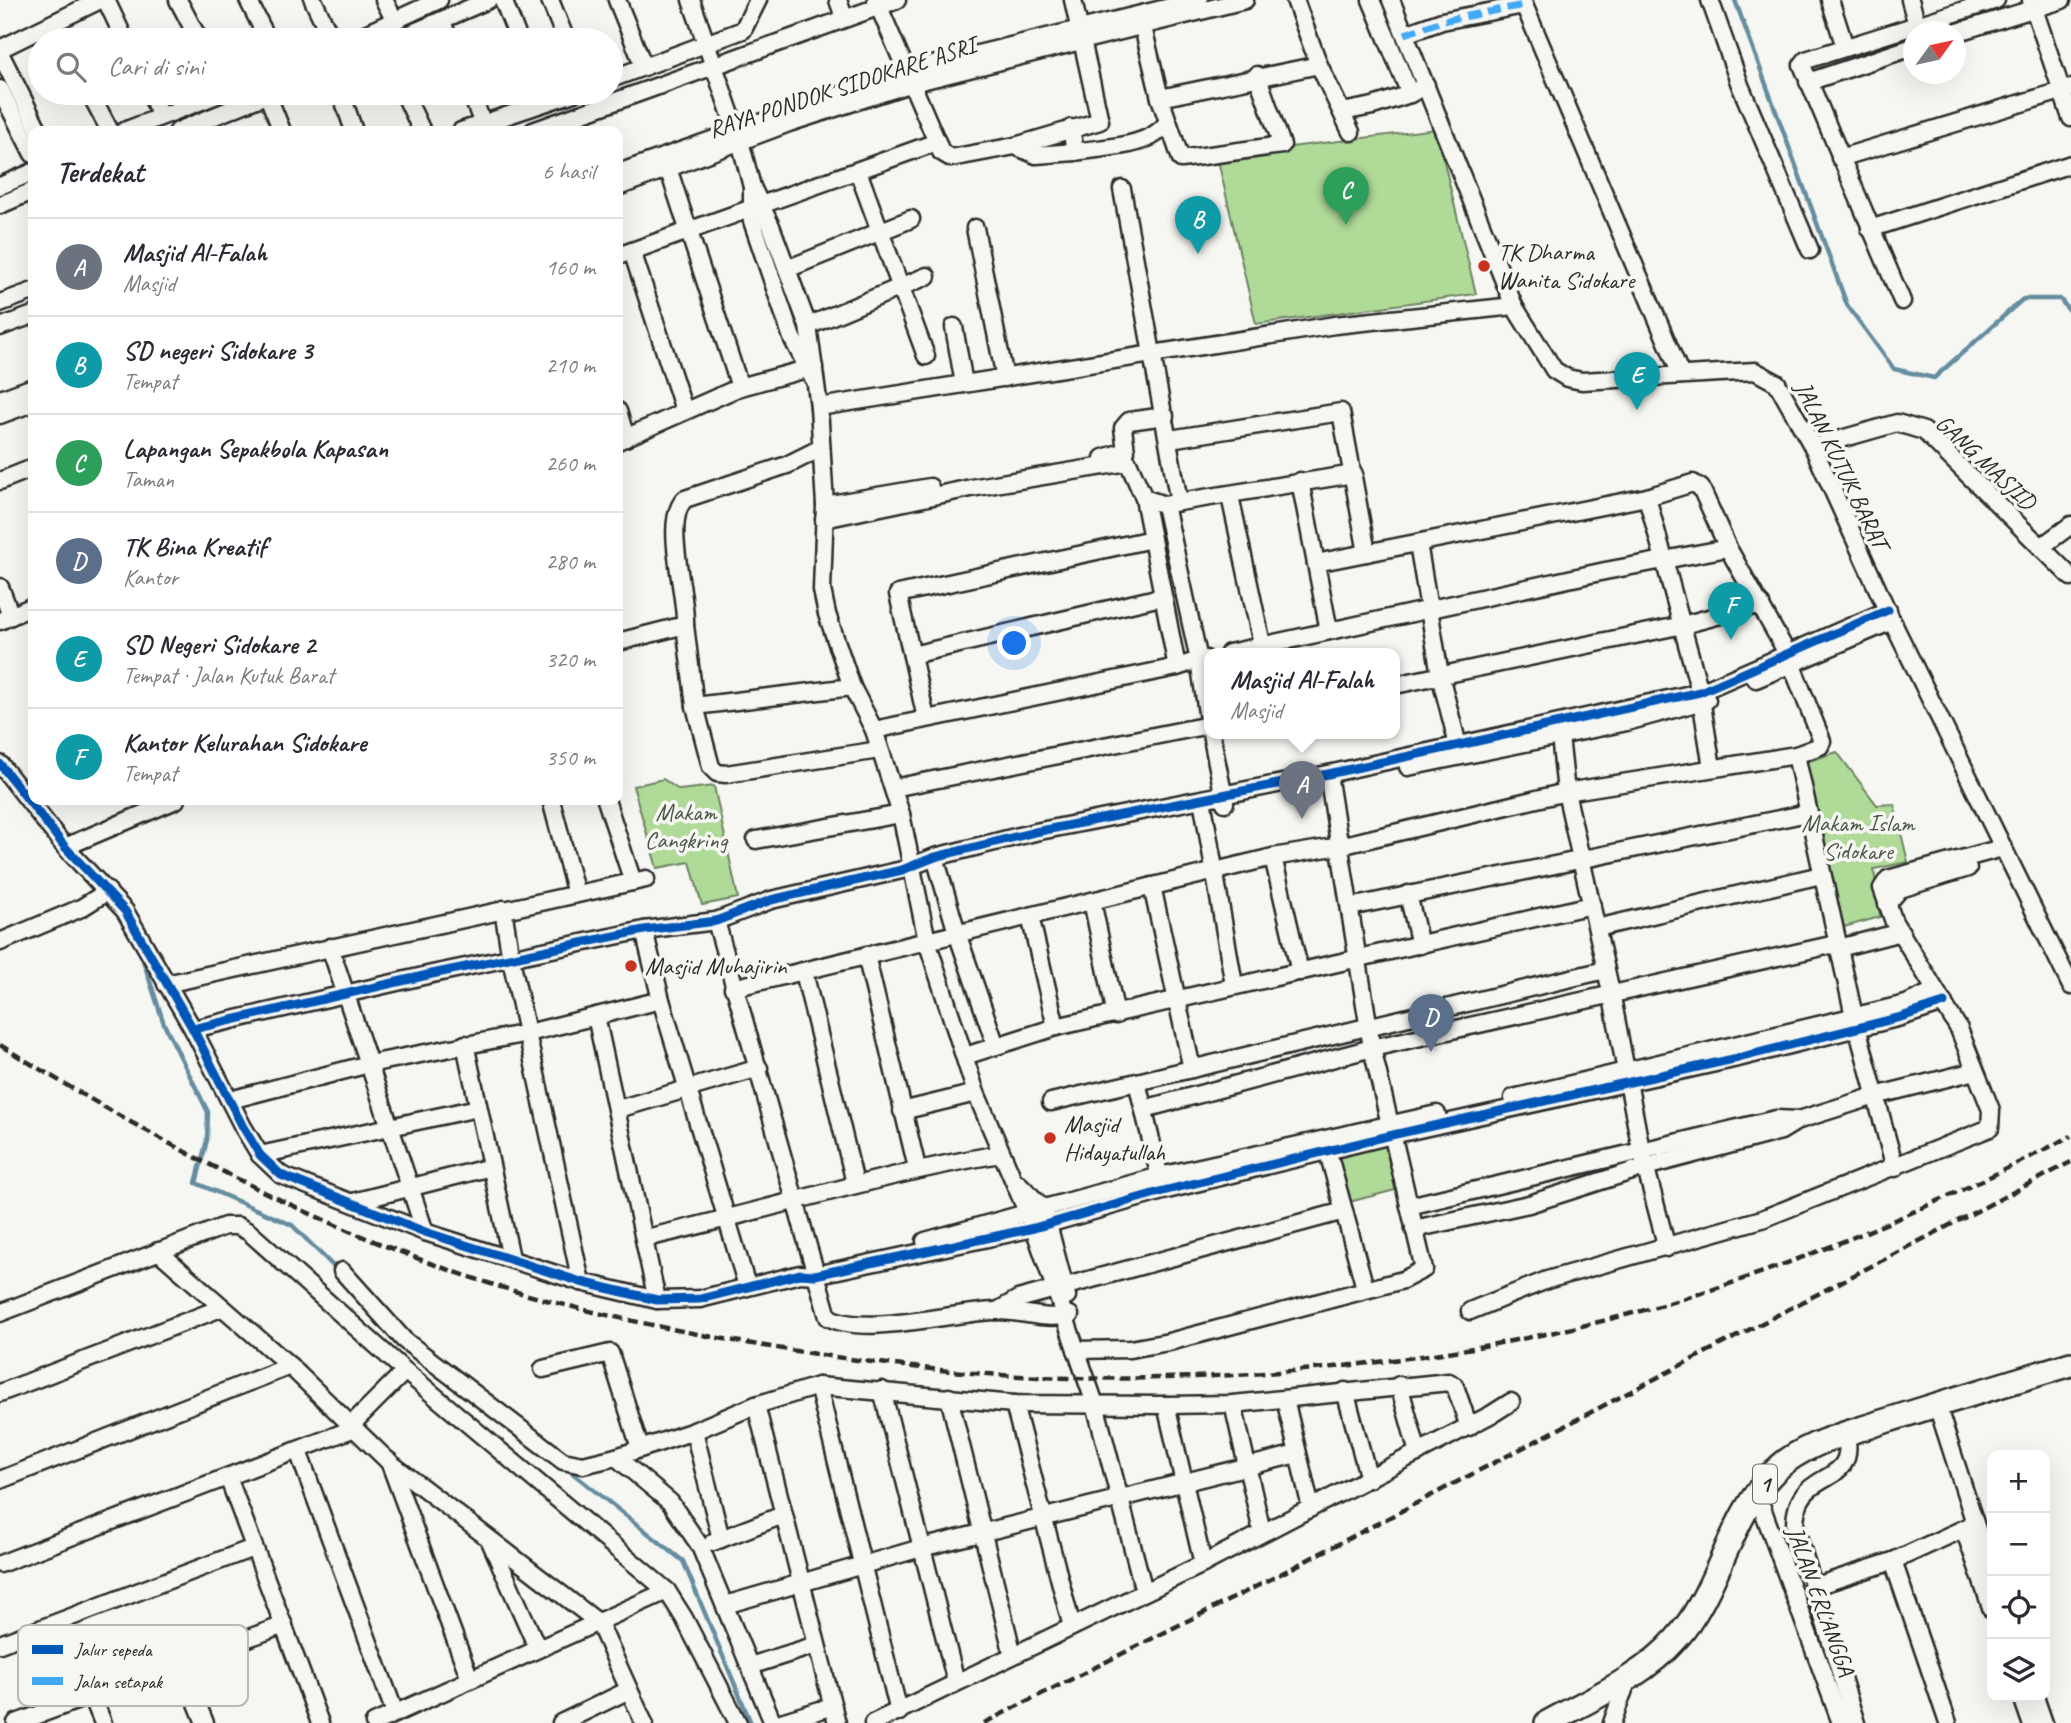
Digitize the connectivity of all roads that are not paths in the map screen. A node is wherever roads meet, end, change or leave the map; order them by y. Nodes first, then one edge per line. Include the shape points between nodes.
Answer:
1 (100, 0) edge
2 (106, 0) edge
3 (178, 0) edge
4 (248, 0) edge
5 (313, 0) edge
6 (384, 0) edge
7 (439, 0) edge
8 (488, 0) edge
9 (503, 0) edge
10 (550, 0) edge
11 (617, 0) edge
12 (691, 0) edge
13 (758, 0) edge
14 (838, 0) edge
15 (897, 0) edge
16 (1073, 0) edge
17 (1199, 0) edge
18 (1245, 0) edge
19 (1295, 0) edge
20 (1371, 0) edge
21 (1391, 0) edge
22 (1710, 0) edge
23 (1830, 0) edge
24 (1910, 0) edge
25 (1995, 0) edge
26 (2062, 0) edge
27 (877, 2) edge
28 (1523, 3) edge
29 (465, 4) edge
30 (2033, 4) edge
31 (844, 17) junction
32 (395, 21) junction
33 (442, 21) junction
34 (1141, 21) junction
35 (1916, 21) edge
36 (1929, 21) edge
37 (53, 23) junction
38 (44, 28) edge
39 (56, 28) edge
40 (119, 28) edge
41 (193, 28) edge
42 (262, 28) edge
43 (326, 28) edge
44 (379, 28) edge
45 (425, 28) edge
46 (445, 28) edge
47 (514, 28) edge
48 (561, 28) edge
49 (1903, 29) edge
50 (1966, 29) edge
51 (1082, 34) junction
52 (1405, 34) junction
53 (28, 36) edge
54 (707, 44) junction
55 (1845, 47) junction
56 (1903, 50) edge
57 (0, 51) edge
58 (716, 64) junction
59 (1318, 65) junction
60 (644, 67) junction
61 (623, 75) edge
62 (1257, 75) junction
63 (911, 77) junction
64 (1808, 82) junction
65 (1426, 85) junction
66 (0, 89) edge
67 (2067, 89) edge
68 (1410, 94) junction
69 (623, 98) edge
70 (1160, 98) junction
71 (96, 105) edge
72 (156, 105) edge
73 (190, 105) edge
74 (249, 105) edge
75 (273, 105) edge
76 (345, 105) edge
77 (410, 105) edge
78 (476, 105) edge
79 (530, 105) edge
80 (604, 105) edge
81 (517, 112) junction
82 (1342, 112) junction
83 (161, 116) junction
84 (2071, 118) edge
85 (1100, 121) junction
86 (1167, 123) junction
87 (483, 124) junction
88 (213, 125) edge
89 (37, 126) edge
90 (107, 126) edge
91 (136, 126) edge
92 (280, 126) edge
93 (352, 126) edge
94 (420, 126) edge
95 (477, 126) edge
96 (521, 126) edge
97 (547, 126) edge
98 (1071, 128) junction
99 (1351, 132) dead end
100 (740, 133) junction
101 (937, 142) junction
102 (28, 144) edge
103 (1015, 146) junction
104 (1106, 147) junction
105 (1075, 152) junction
106 (1840, 158) junction
107 (2071, 164) edge
108 (668, 168) junction
109 (623, 171) edge
110 (858, 171) junction
111 (28, 174) edge
112 (623, 185) edge
113 (0, 186) edge
114 (1122, 189) dead end
115 (28, 194) edge
116 (0, 205) edge
117 (757, 207) junction
118 (911, 219) dead end
119 (975, 228) dead end
120 (690, 229) junction
121 (1870, 229) junction
122 (879, 231) junction
123 (1810, 250) dead end
124 (625, 253) edge
125 (788, 269) junction
126 (927, 276) dead end
127 (903, 286) junction
128 (28, 293) edge
129 (1902, 301) dead end
130 (0, 303) edge
131 (1514, 306) junction
132 (28, 317) edge
133 (808, 326) junction
134 (0, 327) edge
135 (954, 327) dead end
136 (926, 356) dead end
137 (1152, 356) junction
138 (812, 372) junction
139 (1681, 375) junction
140 (1005, 377) junction
141 (964, 384) junction
142 (740, 387) junction
143 (28, 389) edge
144 (0, 399) edge
145 (28, 405) edge
146 (819, 407) junction
147 (684, 410) junction
148 (0, 415) edge
149 (1165, 416) junction
150 (623, 439) edge
151 (1170, 439) junction
152 (1813, 447) junction
153 (821, 449) junction
154 (1127, 457) junction
155 (28, 470) edge
156 (1354, 474) junction
157 (0, 481) edge
158 (1300, 481) junction
159 (1230, 496) junction
160 (1647, 497) junction
161 (1144, 498) junction
162 (1172, 503) junction
163 (824, 512) junction
164 (2071, 525) edge
165 (1152, 539) junction
166 (1418, 543) junction
167 (2041, 547) junction
168 (1728, 548) junction
169 (1367, 553) junction
170 (1666, 561) junction
171 (1316, 563) junction
172 (2071, 577) edge
173 (0, 587) edge
174 (1161, 597) junction
175 (1761, 604) junction
176 (28, 608) edge
177 (1430, 611) junction
178 (1890, 615) junction
179 (5, 618) edge
180 (684, 625) junction
181 (1683, 625) junction
182 (1329, 631) junction
183 (623, 641) edge
184 (1262, 644) junction
185 (1247, 648) edge
186 (912, 655) junction
187 (1204, 659) edge
188 (1789, 659) junction
189 (1177, 667) junction
190 (1440, 675) junction
191 (1400, 684) edge
192 (852, 687) junction
193 (1700, 697) junction
194 (695, 706) junction
195 (926, 718) junction
196 (1204, 726) edge
197 (874, 730) junction
198 (1559, 730) junction
199 (1212, 739) edge
200 (879, 750) junction
201 (1459, 750) junction
202 (1796, 755) junction
203 (0, 764) edge
204 (1712, 768) junction
205 (1329, 779) junction
206 (893, 788) junction
207 (1566, 792) junction
208 (1225, 798) junction
209 (28, 800) edge
210 (1203, 803) junction
211 (32, 805) edge
212 (152, 805) edge
213 (552, 805) edge
214 (608, 805) edge
215 (1808, 813) junction
216 (901, 814) junction
217 (756, 840) dead end
218 (1340, 846) junction
219 (65, 847) junction
220 (2005, 852) junction
221 (1273, 857) junction
222 (1581, 858) junction
223 (937, 862) junction
224 (913, 871) junction
225 (1214, 872) junction
226 (1821, 875) junction
227 (1152, 886) junction
228 (576, 894) junction
229 (1408, 894) junction
230 (101, 895) junction
231 (1092, 901) junction
232 (1592, 905) junction
233 (1350, 907) junction
234 (503, 909) junction
235 (1030, 916) junction
236 (716, 921) junction
237 (1897, 927) junction
238 (1597, 928) junction
239 (644, 930) junction
240 (957, 933) junction
241 (927, 941) junction
242 (0, 942) edge
243 (1420, 945) junction
244 (1835, 945) junction
245 (330, 947) junction
246 (866, 955) junction
247 (1356, 958) junction
248 (510, 959) junction
249 (1605, 970) junction
250 (804, 972) junction
251 (1300, 972) junction
252 (166, 984) junction
253 (1234, 985) junction
254 (2071, 986) edge
255 (733, 988) junction
256 (346, 992) junction
257 (1611, 992) junction
258 (1939, 997) junction
259 (1176, 998) junction
260 (661, 1000) junction
261 (1478, 1000) junction
262 (1115, 1015) junction
263 (596, 1016) junction
264 (1483, 1022) junction
265 (1856, 1022) junction
266 (1370, 1025) junction
267 (1056, 1027) junction
268 (193, 1029) junction
269 (528, 1032) junction
270 (465, 1044) junction
271 (996, 1046) junction
272 (1372, 1048) junction
273 (1271, 1049) junction
274 (965, 1056) junction
275 (369, 1064) junction
276 (759, 1068) junction
277 (1192, 1069) junction
278 (1975, 1071) junction
279 (1275, 1074) junction
280 (1627, 1079) junction
281 (1137, 1082) junction
282 (690, 1089) junction
283 (976, 1093) junction
284 (1875, 1096) junction
285 (230, 1100) junction
286 (1051, 1102) dead end
287 (478, 1108) junction
288 (618, 1109) junction
289 (1144, 1109) junction
290 (902, 1111) junction
291 (389, 1129) junction
292 (1390, 1129) junction
293 (1326, 1146) junction
294 (999, 1154) junction
295 (260, 1155) junction
296 (1643, 1158) junction
297 (491, 1167) junction
298 (917, 1168) junction
299 (1895, 1168) junction
300 (1521, 1181) junction
301 (855, 1183) junction
302 (1161, 1184) junction
303 (408, 1188) junction
304 (796, 1200) junction
305 (353, 1202) junction
306 (1529, 1204) junction
307 (1409, 1206) junction
308 (1344, 1211) junction
309 (1039, 1219) junction
310 (728, 1220) junction
311 (1414, 1229) junction
312 (425, 1232) junction
313 (646, 1238) junction
314 (1667, 1248) junction
315 (158, 1251) junction
316 (511, 1258) junction
317 (342, 1271) dead end
318 (810, 1272) junction
319 (581, 1282) junction
320 (747, 1286) junction
321 (1365, 1288) junction
322 (1060, 1289) junction
323 (657, 1300) junction
324 (221, 1308) junction
325 (997, 1311) junction
326 (1470, 1311) dead end
327 (0, 1313) edge
328 (1067, 1321) junction
329 (1076, 1350) junction
330 (2071, 1364) edge
331 (290, 1366) junction
332 (542, 1369) dead end
333 (405, 1371) junction
334 (1399, 1385) junction
335 (818, 1387) junction
336 (882, 1390) junction
337 (1345, 1391) junction
338 (0, 1393) edge
339 (949, 1397) junction
340 (1285, 1399) junction
341 (1089, 1400) junction
342 (1511, 1402) dead end
343 (1014, 1404) junction
344 (1233, 1404) junction
345 (756, 1405) junction
346 (1166, 1405) junction
347 (1937, 1405) junction
348 (354, 1426) junction
349 (1469, 1427) junction
350 (694, 1431) junction
351 (1846, 1435) junction
352 (640, 1448) junction
353 (298, 1451) junction
354 (1418, 1453) junction
355 (1297, 1454) junction
356 (616, 1457) junction
357 (388, 1461) junction
358 (1247, 1469) junction
359 (228, 1477) junction
360 (1368, 1479) junction
361 (0, 1480) edge
362 (1183, 1483) junction
363 (1757, 1494) junction
364 (1113, 1498) junction
365 (1311, 1508) junction
366 (783, 1515) junction
367 (1043, 1518) junction
368 (1969, 1526) junction
369 (1262, 1532) junction
370 (982, 1533) junction
371 (488, 1537) junction
372 (721, 1539) junction
373 (699, 1546) junction
374 (253, 1548) junction
375 (921, 1548) junction
376 (1893, 1561) junction
377 (0, 1564) edge
378 (1203, 1564) junction
379 (861, 1565) junction
380 (1987, 1565) edge
381 (801, 1582) junction
382 (1815, 1586) junction
383 (667, 1591) junction
384 (1987, 1591) edge
385 (1141, 1593) junction
386 (725, 1605) junction
387 (599, 1623) junction
388 (50, 1625) edge
389 (284, 1625) junction
390 (1072, 1627) junction
391 (18, 1637) edge
392 (248, 1639) edge
393 (0, 1644) edge
394 (816, 1645) junction
395 (537, 1647) junction
396 (1013, 1655) junction
397 (750, 1666) junction
398 (1629, 1676) junction
399 (470, 1679) junction
400 (956, 1682) junction
401 (629, 1690) junction
402 (2024, 1702) edge
403 (2037, 1702) edge
404 (64, 1706) edge
405 (96, 1706) edge
406 (198, 1706) edge
407 (833, 1706) junction
408 (899, 1712) junction
409 (395, 1713) junction
410 (16, 1723) edge
411 (103, 1723) edge
412 (205, 1723) edge
413 (320, 1723) edge
414 (374, 1723) edge
415 (561, 1723) edge
416 (644, 1723) edge
417 (738, 1723) edge
418 (775, 1723) edge
419 (837, 1723) edge
420 (873, 1723) edge
421 (1547, 1723) edge
422 (1612, 1723) edge
423 (1841, 1723) edge
424 (1856, 1723) edge
425 (1948, 1723) edge
426 (2031, 1723) edge
427 (2044, 1723) edge

1 - 37 street
2 - 40 street
3 - 41 street
4 - 42 street
5 - 43 street
6 - 32 street
7 - 32 street
8 - 29 street
9 - 47 street
10 - 48 street
11 - 60 street
12 - 54 street
13 - 54 street via 743,30
14 - 31 street
15 - 27 street
16 - 51 street
17 - 34 street, RAYA PONDOK SIDOKARE ASRI
18 - 34 street, RAYA PONDOK SIDOKARE ASRI
19 - 59 street
20 - 68 street
21 - 52 street, JALAN KUTUK BARAT
22 - 123 street via 1740,85
23 - 55 street
24 - 35 street
25 - 36 street
26 - 30 street
27 - 31 street
27 - 63 street
28 - 52 street
28 - 139 street
29 - 33 street
30 - 50 street
30 - 67 street
31 - 58 street
32 - 44 street
33 - 45 street
33 - 46 street
34 - 51 street, RAYA PONDOK SIDOKARE ASRI
34 - 70 street
37 - 38 street
37 - 39 street
49 - 55 street
51 - 63 street, RAYA PONDOK SIDOKARE ASRI
51 - 85 street
52 - 65 street, JALAN KUTUK BARAT
53 - 57 street
54 - 58 street
54 - 60 street
55 - 64 street via 1804,61
56 - 64 street
57 - 89 street
58 - 69 street
58 - 100 street
59 - 62 street
59 - 82 street
60 - 61 street
62 - 70 street
62 - 86 street via 1282,145 1181,159
63 - 100 street, RAYA PONDOK SIDOKARE ASRI
63 - 101 street
64 - 106 street
65 - 68 street
65 - 131 street, JALAN KUTUK BARAT
66 - 102 street
67 - 84 street
67 - 106 street
68 - 82 street
70 - 86 street
71 - 90 street
72 - 83 street
73 - 83 street
74 - 88 street
75 - 92 street
76 - 93 street
77 - 94 street
78 - 87 street
79 - 81 street
80 - 97 street
81 - 87 street
81 - 96 street
82 - 99 street
83 - 91 street
85 - 98 street
85 - 104 street
86 - 104 street via 1154,137
87 - 95 street
98 - 103 street
98 - 105 street
100 - 108 street, RAYA PONDOK SIDOKARE ASRI
100 - 109 street
100 - 117 street
101 - 103 street via 941,152 951,158
101 - 110 street
103 - 105 street via 1035,155
104 - 105 street
106 - 121 street
107 - 121 street
108 - 112 street, RAYA PONDOK SIDOKARE ASRI
108 - 120 street
110 - 117 street
110 - 122 street
111 - 113 street
114 - 137 street
115 - 116 street
117 - 120 street
117 - 125 street
117 - 138 street via 757,234 792,338
118 - 122 street
119 - 140 street
120 - 124 street
120 - 142 street
121 - 129 street
122 - 125 street
122 - 127 street
124 - 147 street
125 - 133 street
126 - 127 street
127 - 133 street
127 - 136 street
128 - 130 street
131 - 137 street via 1335,325
131 - 139 street, JALAN KUTUK BARAT via 1554,370 1567,378
132 - 134 street
133 - 138 street
135 - 141 street
137 - 140 street
137 - 149 street
138 - 142 street
138 - 146 street
139 - 152 street, JALAN KUTUK BARAT via 1764,374 1777,383
140 - 141 street
141 - 146 street
142 - 147 street
143 - 144 street
145 - 148 street
146 - 153 street
147 - 150 street
149 - 151 street
149 - 154 street via 1125,424
151 - 156 street via 1337,411 1344,415
151 - 162 street
152 - 167 street, GANG MASJID via 1886,424 1911,424 1924,431
152 - 178 street, JALAN KUTUK BARAT
153 - 163 street
153 - 180 street via 680,504 676,541
154 - 161 street
154 - 163 street
155 - 157 street
156 - 158 street
156 - 169 street
158 - 159 street
158 - 171 street
159 - 162 street
159 - 184 street
160 - 166 street
160 - 168 street via 1698,485
160 - 170 street
161 - 162 street
161 - 165 street
162 - 187 street
163 - 192 street via 822,590
164 - 167 street
165 - 174 street
165 - 186 street via 901,592 898,597
166 - 169 street
166 - 177 street
167 - 172 street, GANG MASJID
168 - 170 street
168 - 175 street
169 - 171 street
170 - 177 street
170 - 181 street
171 - 182 street
173 - 179 street
174 - 186 street
174 - 189 street
175 - 181 street
175 - 188 street
176 - 179 street
177 - 182 street
177 - 190 street
178 - 188 street
178 - 220 street, JALAN KUTUK BARAT
180 - 183 street
180 - 194 street
181 - 190 street
181 - 193 street
182 - 184 street
184 - 185 street
186 - 195 street
187 - 189 street
188 - 193 street
188 - 202 street via 1822,743
189 - 195 street
190 - 191 street
190 - 201 street
192 - 194 street
192 - 197 street
193 - 198 street via 1627,722
193 - 204 street
194 - 200 street via 711,767 722,774
195 - 197 street
196 - 206 street
197 - 200 street
198 - 201 street
198 - 207 street
199 - 208 street
200 - 206 street
201 - 205 street
202 - 204 street
202 - 215 street
203 - 209 street
204 - 207 street
205 - 208 street
205 - 218 street
206 - 216 street
207 - 218 street
207 - 222 street
208 - 210 street
210 - 223 street
210 - 225 street
211 - 219 street
212 - 219 street
213 - 228 street
214 - 228 street via 640,880
215 - 222 street
215 - 226 street
216 - 217 street
216 - 224 street
218 - 221 street
218 - 233 street
219 - 230 street
220 - 237 street via 1888,879 1882,888
220 - 254 street, JALAN KUTUK BARAT
221 - 225 street
221 - 251 street
222 - 229 street
222 - 232 street
223 - 224 street
223 - 240 street
224 - 236 street via 836,891 771,900
224 - 241 street
225 - 227 street
225 - 253 street
226 - 238 street
226 - 244 street
227 - 231 street
227 - 259 street
228 - 234 street
229 - 233 street
229 - 243 street
230 - 242 street
230 - 252 street via 133,922
231 - 235 street
231 - 262 street
232 - 238 street
232 - 243 street
233 - 247 street
234 - 245 street
234 - 248 street
235 - 240 street
235 - 267 street
236 - 239 street
236 - 255 street
237 - 244 street
237 - 258 street
238 - 249 street
239 - 248 street
239 - 260 street
240 - 241 street
240 - 271 street
241 - 246 street
241 - 274 street
243 - 247 street
244 - 257 street
244 - 265 street
245 - 252 street
245 - 256 street
246 - 250 street
246 - 290 street
247 - 251 street
247 - 266 street
248 - 256 street
248 - 269 street
249 - 257 street
249 - 261 street
250 - 255 street
250 - 301 street
251 - 253 street
252 - 268 street
253 - 259 street
255 - 276 street
256 - 268 street
256 - 275 street
257 - 264 street
257 - 280 street
258 - 265 street via 1906,1003
258 - 278 street via 1959,1029
259 - 262 street
259 - 277 street
260 - 263 street
260 - 282 street
261 - 264 street
261 - 266 street
262 - 267 street
263 - 269 street
263 - 288 street
264 - 272 street
265 - 280 street
265 - 284 street
266 - 272 street
266 - 273 street
267 - 271 street
268 - 285 street
269 - 270 street
269 - 319 street
270 - 275 street
270 - 287 street
271 - 274 street
272 - 279 street
272 - 292 street
273 - 277 street
273 - 279 street
274 - 283 street
275 - 285 street
275 - 291 street
276 - 282 street
276 - 304 street
277 - 281 street
278 - 284 street
278 - 299 street via 1991,1110 1990,1128
279 - 289 street
280 - 292 street
280 - 296 street
281 - 286 street
281 - 289 street
282 - 288 street
282 - 310 street
283 - 290 street
283 - 294 street
284 - 296 street via 1799,1120 1776,1119
284 - 299 street
285 - 295 street
287 - 291 street
287 - 297 street
288 - 313 street
289 - 302 street
290 - 298 street
291 - 295 street
291 - 303 street
292 - 293 street
292 - 307 street
293 - 302 street
293 - 308 street
294 - 298 street
294 - 309 street
295 - 305 street via 281,1175
296 - 300 street
296 - 306 street
296 - 314 street
297 - 303 street
297 - 316 street
298 - 301 street
299 - 314 street via 1762,1219
300 - 306 street
300 - 307 street
301 - 304 street
302 - 309 street
303 - 305 street
303 - 312 street
304 - 310 street
304 - 318 street
305 - 312 street
306 - 311 street
307 - 311 street
308 - 321 street
308 - 322 street
309 - 318 street
309 - 322 street
310 - 313 street
310 - 320 street
311 - 321 street via 1423,1269 1403,1280
312 - 316 street
313 - 323 street
314 - 326 street via 1547,1280
315 - 324 street
315 - 327 street
315 - 333 street via 225,1226 249,1231
316 - 319 street
317 - 356 street via 404,1340 563,1461 583,1465
318 - 320 street
318 - 325 street via 824,1310 835,1320 872,1324
319 - 323 street
320 - 323 street via 700,1299
321 - 329 street via 1169,1342 1130,1349
322 - 325 street via 1018,1299
322 - 328 street
324 - 331 street
324 - 338 street
325 - 328 street
328 - 329 street
329 - 341 street
330 - 347 highway, 1
331 - 348 street
331 - 361 street
332 - 352 street via 610,1353
333 - 348 street
333 - 383 street
334 - 337 street
334 - 349 street via 1449,1382 1455,1386
334 - 354 street
335 - 336 street
335 - 345 street
335 - 379 street
336 - 339 street
336 - 375 street
337 - 340 street
337 - 360 street
339 - 343 street
339 - 370 street
340 - 344 street
340 - 355 street
341 - 343 street
341 - 346 street
341 - 364 street
342 - 349 street
343 - 367 street
344 - 346 street
344 - 358 street
345 - 350 street
345 - 366 street
346 - 362 street
347 - 351 highway, 1
347 - 368 street
348 - 353 street
348 - 357 street
349 - 354 street
350 - 352 street
350 - 372 street
351 - 363 highway, 1 via 1792,1457
351 - 382 street via 1850,1453 1843,1467 1804,1491 1795,1509 1795,1526
352 - 356 street
353 - 359 street
353 - 409 street
354 - 360 street
355 - 358 street
355 - 365 street
356 - 373 street via 670,1502
357 - 371 street
357 - 399 street
358 - 362 street
358 - 369 street
359 - 374 street
359 - 377 street
360 - 365 street
362 - 364 street
362 - 378 street
363 - 398 highway, 1 via 1678,1638
363 - 423 street, JALAN ERLANGGA
364 - 367 street
364 - 385 street
365 - 369 street
366 - 372 street
366 - 381 street
367 - 370 street
367 - 390 street
368 - 376 street
368 - 380 street
368 - 384 street
369 - 378 street
370 - 375 street
370 - 396 street
371 - 387 street
371 - 395 street
372 - 373 street
373 - 386 street
374 - 388 street
374 - 389 street
375 - 379 street
375 - 400 street
376 - 382 street
376 - 425 street
378 - 385 street
379 - 381 street
379 - 408 street
381 - 386 street
381 - 394 street
382 - 424 street
383 - 387 street
383 - 417 street
385 - 390 street
386 - 397 street
387 - 395 street
387 - 401 street
389 - 392 street
389 - 413 street
390 - 396 street
391 - 393 street
394 - 397 street
394 - 407 street
395 - 399 street
396 - 400 street
397 - 418 street
398 - 421 highway, 1
398 - 422 street
399 - 409 street
400 - 408 street
401 - 415 street
401 - 416 street
402 - 426 street
403 - 427 street
404 - 410 street
405 - 411 street
406 - 412 street
407 - 418 street
407 - 419 street
408 - 420 street
409 - 414 street

